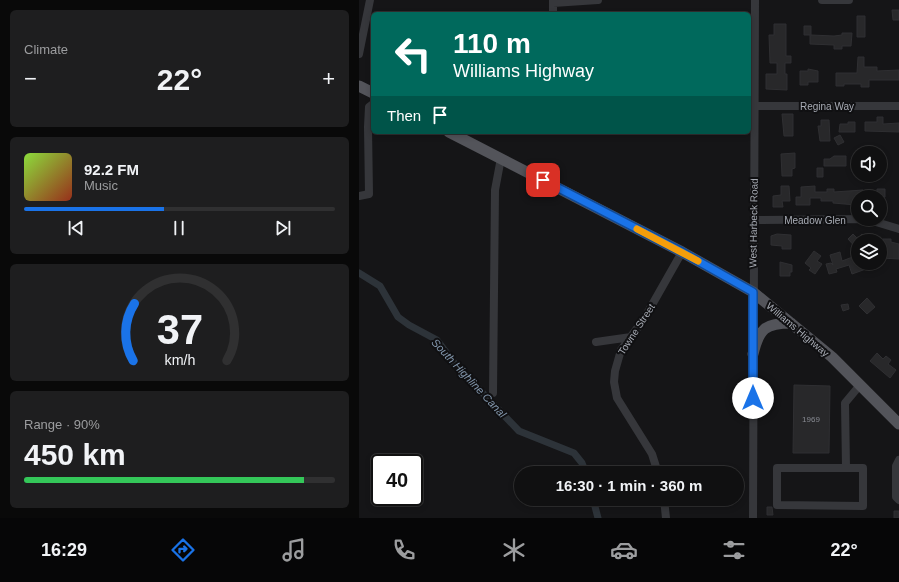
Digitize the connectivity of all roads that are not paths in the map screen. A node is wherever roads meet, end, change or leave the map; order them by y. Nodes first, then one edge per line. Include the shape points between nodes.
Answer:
1 (370, 0) edge
2 (598, 0) edge
3 (755, 0) edge
4 (821, 0) edge
5 (849, 0) edge
6 (553, 2) edge
7 (359, 54) edge
8 (359, 86) edge
9 (371, 92) edge
10 (371, 106) edge
11 (754, 106) junction
12 (899, 106) edge
13 (453, 134) edge
14 (501, 158) junction
15 (359, 196) edge
16 (753, 220) junction
17 (899, 229) edge
18 (682, 252) junction
19 (753, 292) junction
20 (791, 323) junction
21 (631, 337) junction
22 (596, 342) dead end
23 (753, 354) junction
24 (860, 385) junction
25 (493, 393) dead end
26 (899, 424) edge
27 (899, 460) edge
28 (655, 466) edge
29 (846, 468) junction
30 (899, 500) edge
31 (664, 506) edge
32 (666, 518) edge
33 (753, 518) edge

1 - 7 street
2 - 6 street
3 - 11 street, West Harbeck Road
4 - 5 street
8 - 9 main road
10 - 15 street via 368,127 369,194
11 - 12 street, Regina Way
11 - 16 street, West Harbeck Road
13 - 14 main road, Williams Highway
14 - 18 main road, Williams Highway
14 - 25 street via 495,190
16 - 17 street, Meadow Glen via 866,219
16 - 19 street, West Harbeck Road
18 - 19 main road, Williams Highway
18 - 21 street, Towne Street
19 - 20 main road, Williams Highway
19 - 23 street, West Harbeck Road
20 - 23 main road via 766,326 757,338
20 - 24 main road, Williams Highway via 832,357
21 - 22 street
21 - 28 street, Towne Street via 617,359 614,382 617,398 651,454
23 - 33 street, West Harbeck Road
24 - 26 main road, Williams Highway
24 - 29 street via 845,403
27 - 30 street via 896,466 896,497
29 - 29 street via 777,468 777,505 863,506 863,468
31 - 32 street

